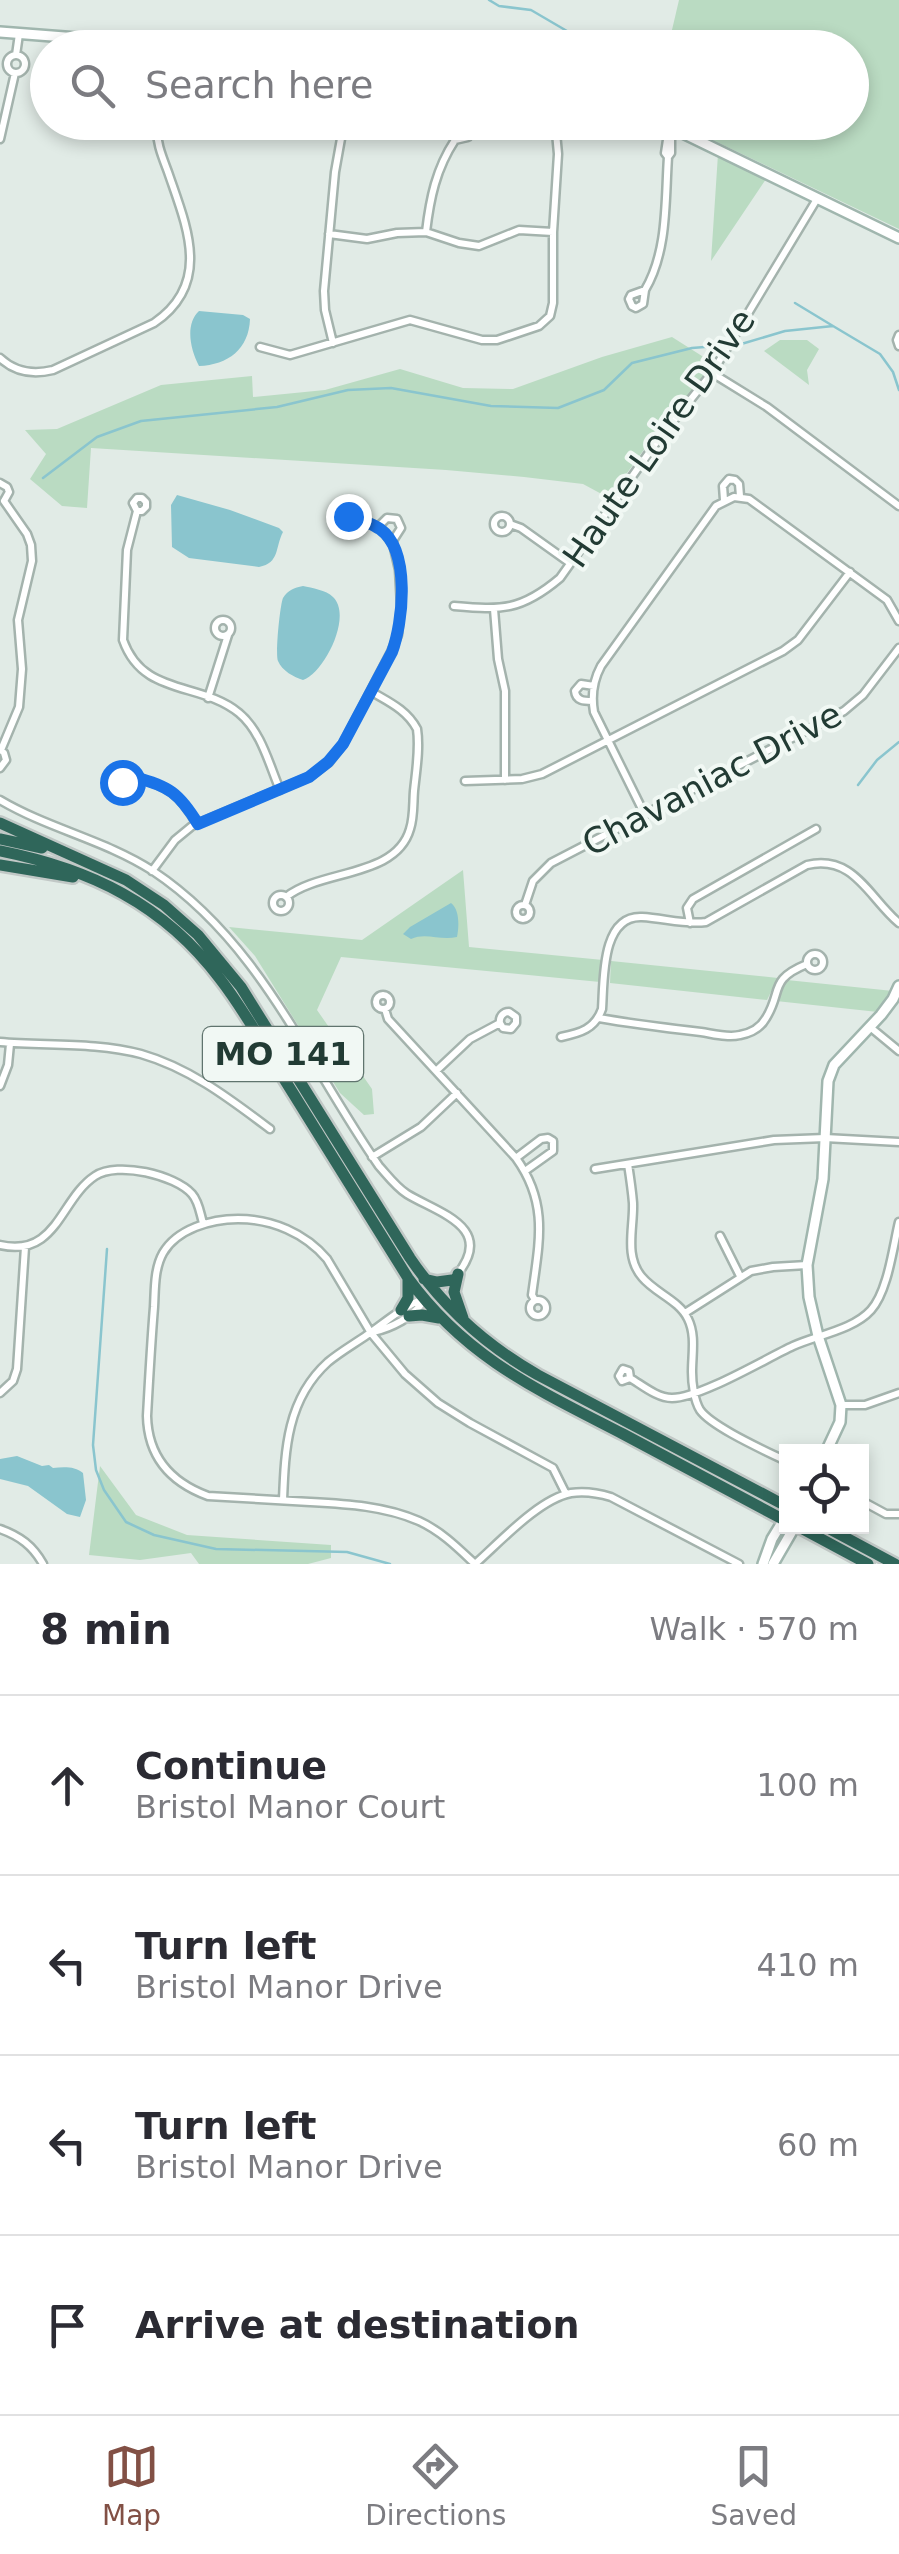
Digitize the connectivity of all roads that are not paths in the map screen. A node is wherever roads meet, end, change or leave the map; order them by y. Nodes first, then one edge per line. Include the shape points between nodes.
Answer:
1 (0, 32) edge
2 (19, 34) junction
3 (30, 35) edge
4 (16, 55) junction
5 (15, 73) junction
6 (0, 139) edge
7 (158, 140) edge
8 (340, 140) edge
9 (455, 140) edge
10 (557, 140) edge
11 (667, 140) edge
12 (687, 140) edge
13 (818, 199) junction
14 (426, 232) junction
15 (553, 232) junction
16 (329, 234) junction
17 (899, 238) edge
18 (644, 290) dead end
19 (899, 335) edge
20 (333, 344) junction
21 (899, 346) edge
22 (260, 347) dead end
23 (0, 358) edge
24 (712, 373) junction
25 (0, 483) edge
26 (737, 497) junction
27 (724, 500) junction
28 (2, 502) edge
29 (899, 506) edge
30 (138, 511) dead end
31 (349, 520) dead end
32 (510, 524) dead end
33 (378, 528) junction
34 (392, 542) junction
35 (570, 563) junction
36 (850, 572) junction
37 (454, 606) dead end
38 (494, 609) junction
39 (899, 622) edge
40 (228, 635) dead end
41 (899, 648) edge
42 (594, 686) junction
43 (372, 692) junction
44 (208, 698) junction
45 (592, 702) junction
46 (608, 742) junction
47 (1, 749) edge
48 (0, 768) edge
49 (134, 777) dead end
50 (505, 780) junction
51 (466, 781) dead end
52 (280, 790) junction
53 (0, 800) edge
54 (645, 815) junction
55 (0, 822) edge
56 (198, 824) junction
57 (816, 830) dead end
58 (0, 839) edge
59 (0, 851) edge
60 (84, 861) junction
61 (0, 865) edge
62 (152, 871) junction
63 (120, 891) junction
64 (286, 896) dead end
65 (525, 905) dead end
66 (690, 923) junction
67 (899, 923) edge
68 (806, 964) dead end
69 (899, 986) edge
70 (385, 1009) dead end
71 (599, 1018) junction
72 (500, 1023) dead end
73 (870, 1026) junction
74 (561, 1037) dead end
75 (0, 1042) edge
76 (10, 1043) junction
77 (899, 1051) edge
78 (436, 1071) junction
79 (0, 1086) edge
80 (457, 1094) junction
81 (270, 1129) dead end
82 (825, 1138) junction
83 (899, 1142) edge
84 (372, 1157) junction
85 (516, 1158) junction
86 (628, 1164) junction
87 (595, 1169) dead end
88 (525, 1171) junction
89 (899, 1222) edge
90 (203, 1223) junction
91 (720, 1236) dead end
92 (0, 1245) edge
93 (25, 1247) junction
94 (807, 1265) junction
95 (740, 1276) junction
96 (455, 1277) junction
97 (408, 1278) junction
98 (424, 1278) junction
99 (430, 1296) junction
100 (535, 1300) dead end
101 (405, 1313) junction
102 (685, 1314) junction
103 (441, 1319) junction
104 (467, 1326) junction
105 (372, 1332) junction
106 (818, 1336) junction
107 (630, 1378) dead end
108 (694, 1392) junction
109 (0, 1393) edge
110 (899, 1393) edge
111 (841, 1405) junction
112 (830, 1444) edge
113 (779, 1458) edge
114 (566, 1494) junction
115 (772, 1498) junction
116 (779, 1498) edge
117 (284, 1500) junction
118 (779, 1502) edge
119 (869, 1505) edge
120 (899, 1514) edge
121 (779, 1516) edge
122 (0, 1529) edge
123 (779, 1532) edge
124 (785, 1534) edge
125 (812, 1534) edge
126 (841, 1534) edge
127 (43, 1564) edge
128 (475, 1564) edge
129 (740, 1564) edge
130 (763, 1564) edge
131 (773, 1564) edge
132 (868, 1564) edge
133 (895, 1564) edge

1 - 2 street
2 - 3 street
2 - 4 street
4 - 5 street via 7,65
4 - 5 street via 25,64
5 - 6 street
7 - 23 street via 190,248 189,276 176,301 154,322 53,370 19,370
8 - 16 street
9 - 14 street via 438,169
10 - 15 street
11 - 18 street via 663,236
12 - 13 street
13 - 17 street
13 - 24 street, Haute Loire Drive
14 - 15 street via 479,246 519,230
14 - 16 street via 367,239
15 - 20 street via 550,316 533,330 474,339 410,320
16 - 20 street via 324,300
19 - 21 street
20 - 22 street via 290,355
24 - 29 street
24 - 35 street, Haute Loire Drive
25 - 28 street via 8,492
26 - 27 street
26 - 27 street via 738,482 728,479
26 - 36 street via 749,498
27 - 42 street via 643,606
28 - 47 street via 28,534 32,561 18,620 21,696
30 - 44 street via 127,550 122,640 151,678
31 - 33 street
32 - 35 street
33 - 34 street
33 - 34 street via 388,518 398,520
34 - 43 street via 400,620
35 - 38 street, Haute Loire Drive via 539,594
36 - 39 street via 887,600
36 - 46 street via 793,645
37 - 38 street, Haute Loire Drive
38 - 50 street via 505,692
40 - 44 street
41 - 54 street, Chavaniac Drive via 844,711
42 - 45 street
42 - 45 street via 581,684 575,691
43 - 52 street via 334,756
43 - 64 street via 400,708 417,729 407,838 380,862
44 - 52 street via 238,712 254,729
45 - 46 street
46 - 50 street via 542,774
46 - 54 street
47 - 48 street via 6,760
49 - 56 street via 176,793
50 - 51 street
52 - 56 street
53 - 62 street
54 - 65 street, Chavaniac Drive via 552,863 533,881
55 - 60 highway
56 - 62 street via 175,840
57 - 66 street via 693,899 686,908
58 - 60 highway, MO 141
59 - 63 highway, MO 141 via 68,868
60 - 98 highway, MO 141 via 164,905 228,968
61 - 63 highway
62 - 84 street via 187,895 240,949
63 - 97 highway, MO 141 via 176,930 222,980
66 - 67 street via 714,920 822,862 854,875
66 - 71 street via 640,916 617,926
68 - 71 street via 782,979 766,1019 748,1033
69 - 73 street
70 - 78 street
71 - 74 street via 581,1033
72 - 78 street via 470,1039
73 - 77 street
73 - 82 street via 830,1072
75 - 76 street
76 - 79 street
76 - 81 street via 142,1054 214,1088
78 - 80 street
80 - 84 street
80 - 85 street
82 - 83 street
82 - 86 street
82 - 94 street
84 - 96 street via 401,1190 459,1222 468,1252
85 - 88 street
85 - 88 street via 541,1139 553,1141 551,1153
86 - 87 street
86 - 102 street via 636,1270
88 - 100 street via 540,1217
89 - 106 street via 872,1309
90 - 93 street via 196,1200 180,1184 112,1170 88,1182 54,1228
90 - 105 street via 255,1219 298,1235 327,1260
90 - 117 street via 171,1243 160,1261 149,1441 166,1470 196,1492
91 - 95 street
92 - 93 street
93 - 109 street via 17,1369
94 - 95 street
94 - 106 street
95 - 102 street
96 - 98 highway
96 - 99 street
96 - 104 highway
97 - 99 highway, MO 141
97 - 101 highway
98 - 99 highway, MO 141
99 - 101 street
99 - 103 highway, MO 141
99 - 104 highway, MO 141
101 - 103 highway
101 - 105 street
102 - 108 street via 694,1342
103 - 121 highway, MO 141 via 506,1371
104 - 115 highway, MO 141 via 529,1370
105 - 114 street via 423,1392 553,1468
105 - 117 street via 327,1363 300,1396 288,1432
106 - 108 street
106 - 111 street
107 - 108 street via 668,1398
108 - 113 street via 713,1422
110 - 111 street
111 - 112 street
114 - 128 street
114 - 129 street via 611,1497
115 - 116 highway
115 - 118 highway, MO 141
117 - 128 street via 410,1518 450,1540
119 - 120 street
122 - 127 street via 29,1545
123 - 130 street
124 - 131 street
125 - 132 highway, MO 141
126 - 133 highway

